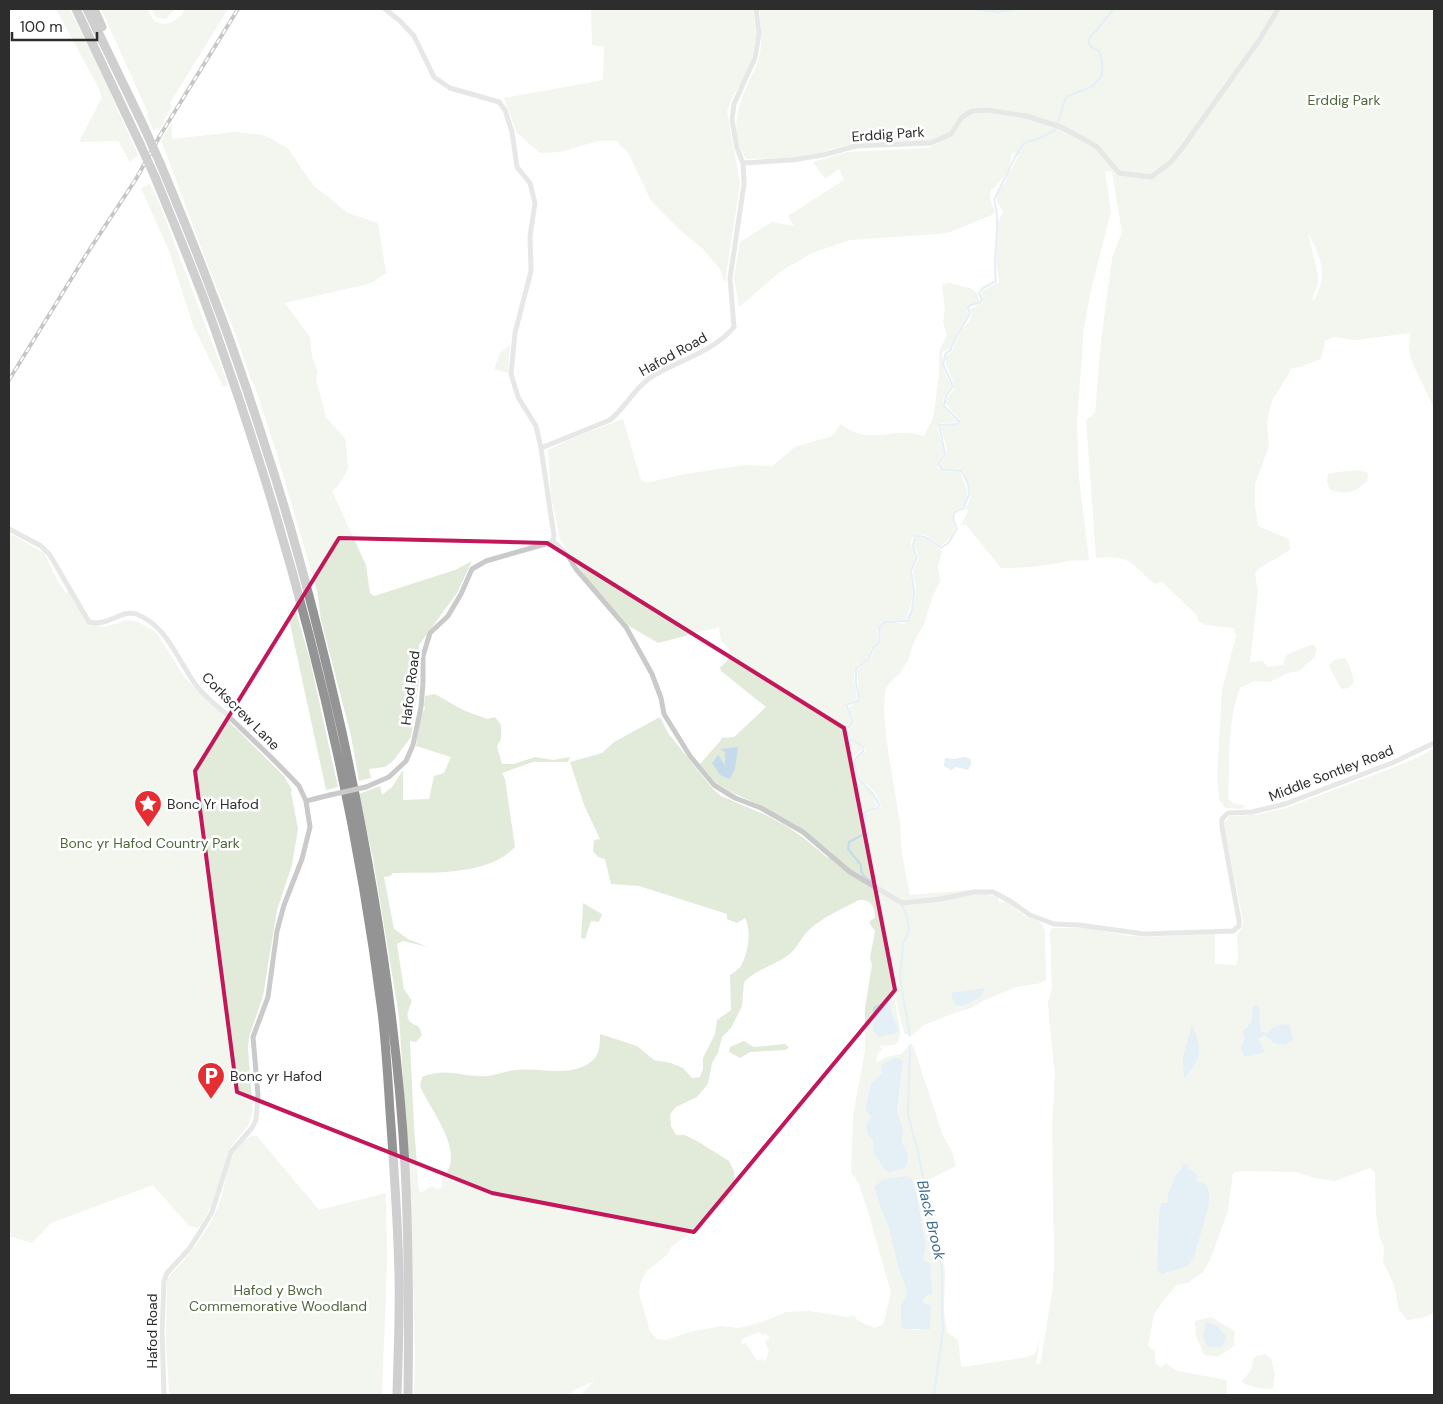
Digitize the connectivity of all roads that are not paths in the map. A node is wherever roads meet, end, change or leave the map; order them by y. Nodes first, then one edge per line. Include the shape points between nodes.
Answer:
1 (79, 9) edge
2 (94, 9) edge
3 (385, 9) edge
4 (756, 9) edge
5 (1278, 9) edge
6 (128, 91) junction
7 (743, 163) junction
8 (541, 448) junction
9 (9, 529) edge
10 (553, 541) junction
11 (1434, 743) edge
12 (306, 801) junction
13 (164, 1395) edge
14 (397, 1395) edge
15 (408, 1395) edge

1 - 6 highway
1 - 14 highway, bridge via 155,177 219,339 276,514 323,692 347,805 382,1016 399,1252
2 - 6 highway
3 - 8 street via 414,36 434,77 450,88 499,102 505,110 517,166 530,183 535,203 530,236 530,271 515,332 511,374 518,397 536,426
4 - 7 street, Hafod Road via 759,34 755,58 734,104 732,120
5 - 7 street, Erddig Park via 1180,151 1151,177 1119,174 1096,146 1060,126 988,110 972,111 962,117 951,134 931,143 856,146 792,160
6 - 15 highway, bridge via 214,296 269,457 324,653 353,783 368,857 395,1044 408,1224
7 - 8 street, Hafod Road via 744,184 730,278 734,327 725,338 690,359 655,374 637,388 610,420
8 - 10 street
9 - 12 street, Corkscrew Lane via 41,546 50,555 89,622 106,623 134,613 164,634 197,686 290,776
10 - 11 street, Middle Sontley Road via 626,627 652,674 662,698 664,714 690,756 714,785 803,832 850,872 902,903 993,892 1030,915 1054,924 1144,934 1233,931 1239,926 1239,920 1222,827 1222,819 1228,813 1252,812 1285,804 1392,763
10 - 12 street, Hafod Road, bridge via 486,561 472,569 448,616 430,633 423,656 421,707 413,745 407,758 389,777 366,787
12 - 13 street, Hafod Road via 310,827 307,843 284,905 268,997 253,1037 258,1095 256,1120 231,1152 212,1212 164,1281

